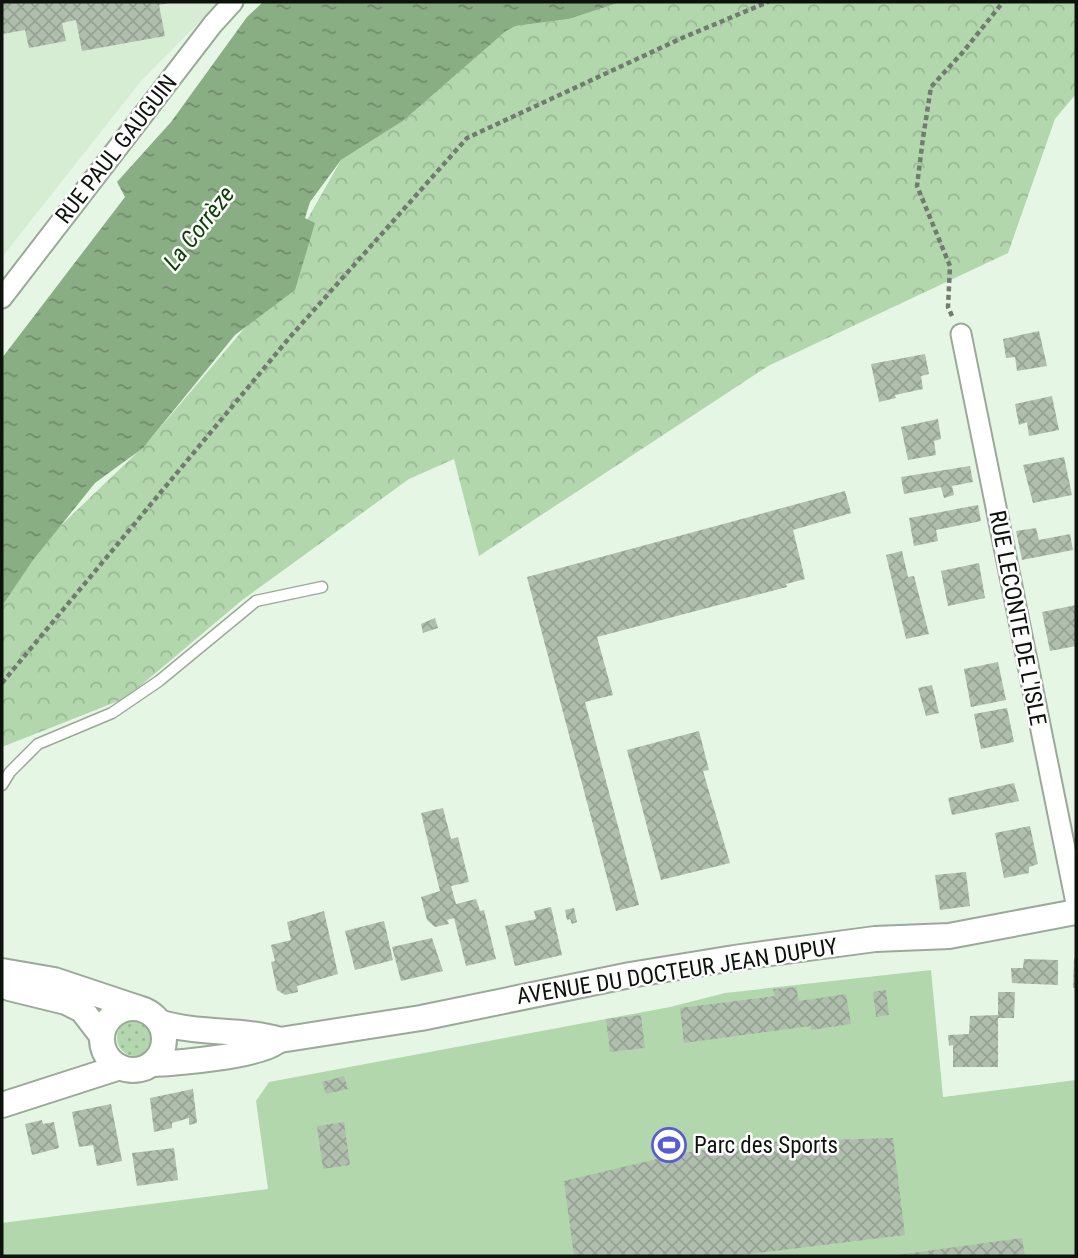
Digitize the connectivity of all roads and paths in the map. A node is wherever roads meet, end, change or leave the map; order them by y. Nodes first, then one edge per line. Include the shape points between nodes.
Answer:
1 (233, 2) edge
2 (768, 2) edge
3 (1003, 2) edge
4 (2, 298) edge
5 (961, 334) joint
6 (322, 587) dead end
7 (2, 684) edge
8 (2, 785) edge
9 (1076, 903) edge
10 (1076, 912) edge
11 (2, 963) edge
12 (2, 971) edge
13 (2, 987) edge
14 (148, 1015) junction
15 (103, 1036) junction
16 (280, 1040) junction
17 (152, 1064) junction
18 (120, 1067) junction
19 (2, 1105) edge

1 - 4 street, RUE PAUL GAUGUIN
2 - 7 path via 682,37 467,138 290,337
3 - 5 path via 931,87 917,186 950,266 948,307
5 - 9 street, RUE LECONTE DE L'ISLE
6 - 8 lane via 256,601 159,681 112,713 37,744
10 - 16 street, AVENUE DU DOCTEUR JEAN DUPUY via 949,936 875,939 734,957 421,1018
11 - 12 lane
12 - 14 street, AVENUE DU DOCTEUR JEAN DUPUY via 54,980
13 - 15 street via 66,1002 82,1010
14 - 15 street via 118,1012
14 - 16 street, AVENUE DU DOCTEUR JEAN DUPUY via 180,1028
14 - 17 street via 164,1039
15 - 18 street via 107,1054
16 - 17 street, AVENUE DU DOCTEUR JEAN DUPUY via 268,1048
17 - 18 street via 137,1070
18 - 19 street

